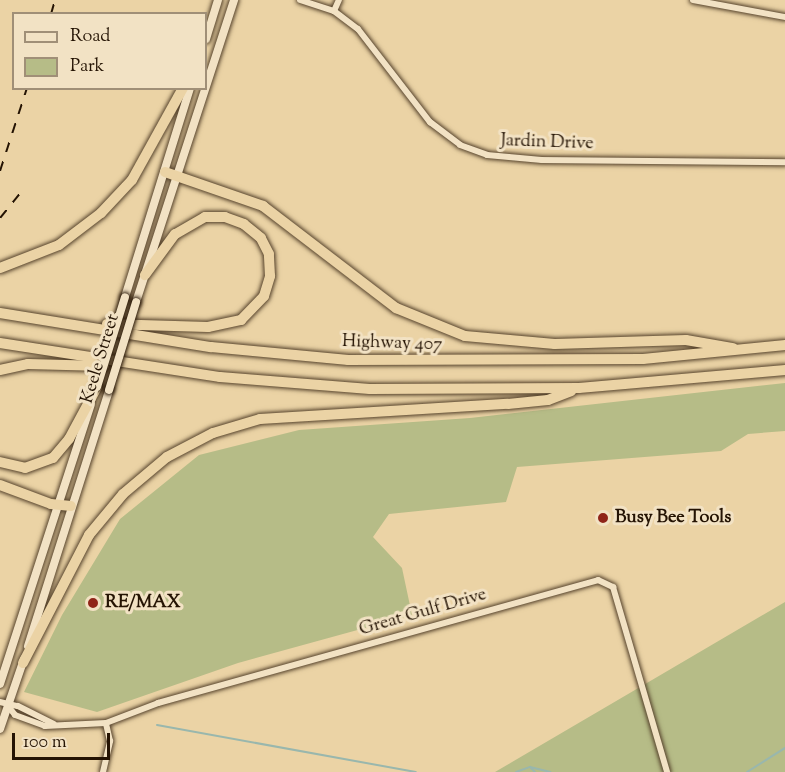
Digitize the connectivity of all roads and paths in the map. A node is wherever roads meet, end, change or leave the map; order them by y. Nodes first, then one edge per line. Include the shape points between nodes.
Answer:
1 (218, 0) edge
2 (234, 0) edge
3 (300, 0) edge
4 (339, 0) edge
5 (693, 0) edge
6 (334, 12) junction
7 (785, 17) edge
8 (207, 36) edge
9 (207, 83) edge
10 (182, 90) edge
11 (189, 90) edge
12 (205, 90) edge
13 (785, 162) edge
14 (165, 172) junction
15 (177, 176) junction
16 (0, 268) edge
17 (145, 275) junction
18 (0, 313) edge
19 (60, 323) junction
20 (0, 344) edge
21 (785, 345) edge
22 (748, 351) junction
23 (145, 368) junction
24 (0, 370) edge
25 (785, 370) edge
26 (97, 387) junction
27 (579, 388) junction
28 (0, 462) edge
29 (0, 485) edge
30 (59, 505) junction
31 (71, 506) junction
32 (23, 663) junction
33 (0, 684) edge
34 (4, 704) edge
35 (106, 723) junction
36 (0, 729) edge
37 (103, 772) edge
38 (667, 772) edge

1 - 8 main road
2 - 9 main road, Keele Street
3 - 6 street, Jardin Drive
4 - 6 street
5 - 7 street
6 - 13 street, Jardin Drive via 367,38 430,122 460,145 487,155 542,160
10 - 16 highway via 132,180 101,213 59,245
11 - 14 main road, Keele Street
12 - 15 main road, Keele Street
14 - 15 highway
14 - 26 main road, Keele Street, bridge
15 - 17 main road, Keele Street
15 - 22 highway via 263,206 396,308 465,336 555,344 686,340
17 - 19 highway via 175,234 205,217 225,217 244,224 261,238 269,254 270,276 264,296 253,311 227,325
17 - 31 main road, Keele Street, bridge
18 - 19 highway, Highway 407
19 - 22 highway, Highway 407 via 248,352 348,360 539,362
20 - 23 highway
21 - 22 highway, Highway 407
23 - 24 highway via 28,364
23 - 27 highway via 332,387
25 - 27 highway
26 - 28 highway via 69,439 53,458 25,468
26 - 30 main road, Keele Street
27 - 32 highway via 548,400 260,419 213,433 167,457 123,494 89,535
29 - 30 highway
30 - 31 highway
30 - 33 main road, Keele Street
31 - 32 main road, Keele Street
32 - 34 main road, Keele Street
34 - 35 street, Great Gulf Drive via 18,706 54,724
34 - 36 main road, Keele Street
35 - 37 street via 110,741
35 - 38 street, Great Gulf Drive via 158,703 598,580 613,587

